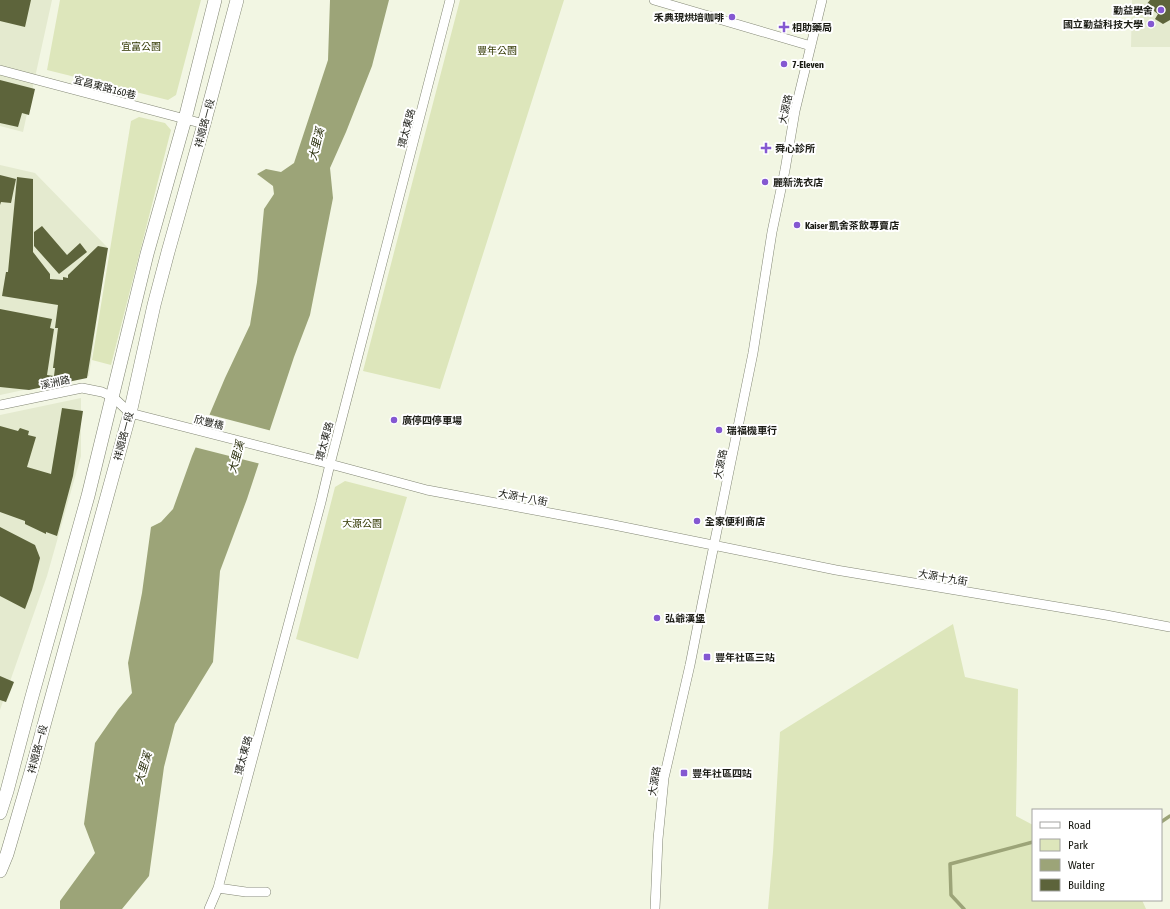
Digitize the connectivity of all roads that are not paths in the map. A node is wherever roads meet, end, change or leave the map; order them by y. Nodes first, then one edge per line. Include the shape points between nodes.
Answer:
1 (216, 0) edge
2 (237, 0) edge
3 (450, 0) edge
4 (654, 0) edge
5 (822, 0) edge
6 (811, 46) junction
7 (0, 70) edge
8 (184, 119) junction
9 (204, 124) junction
10 (113, 397) junction
11 (0, 405) edge
12 (130, 413) junction
13 (330, 464) junction
14 (714, 545) junction
15 (1170, 627) edge
16 (0, 813) edge
17 (0, 870) edge
18 (218, 888) junction
19 (266, 892) dead end
20 (209, 909) edge
21 (655, 909) edge

1 - 8 street, 祥順路一段
2 - 9 street, 祥順路一段
3 - 13 street, 環太東路
4 - 6 street
5 - 6 street, 大源路
6 - 14 street, 大源路 via 795,111 753,353
7 - 8 street, 宜昌東路160巷
8 - 9 street, 宜昌東路160巷
8 - 10 street, 祥順路一段
9 - 12 street, 祥順路一段 via 154,305
10 - 11 street, 溪洲路 via 82,388
10 - 12 street
10 - 16 street, 祥順路一段
12 - 13 street, 欣豐橋
12 - 17 street, 祥順路一段 via 31,772
13 - 14 street, 大源十八街 via 427,490
13 - 18 street, 環太東路
14 - 15 street, 大源十九街 via 836,570
14 - 21 street, 大源路 via 689,672 664,778
18 - 19 street
18 - 20 street, 環太東路

